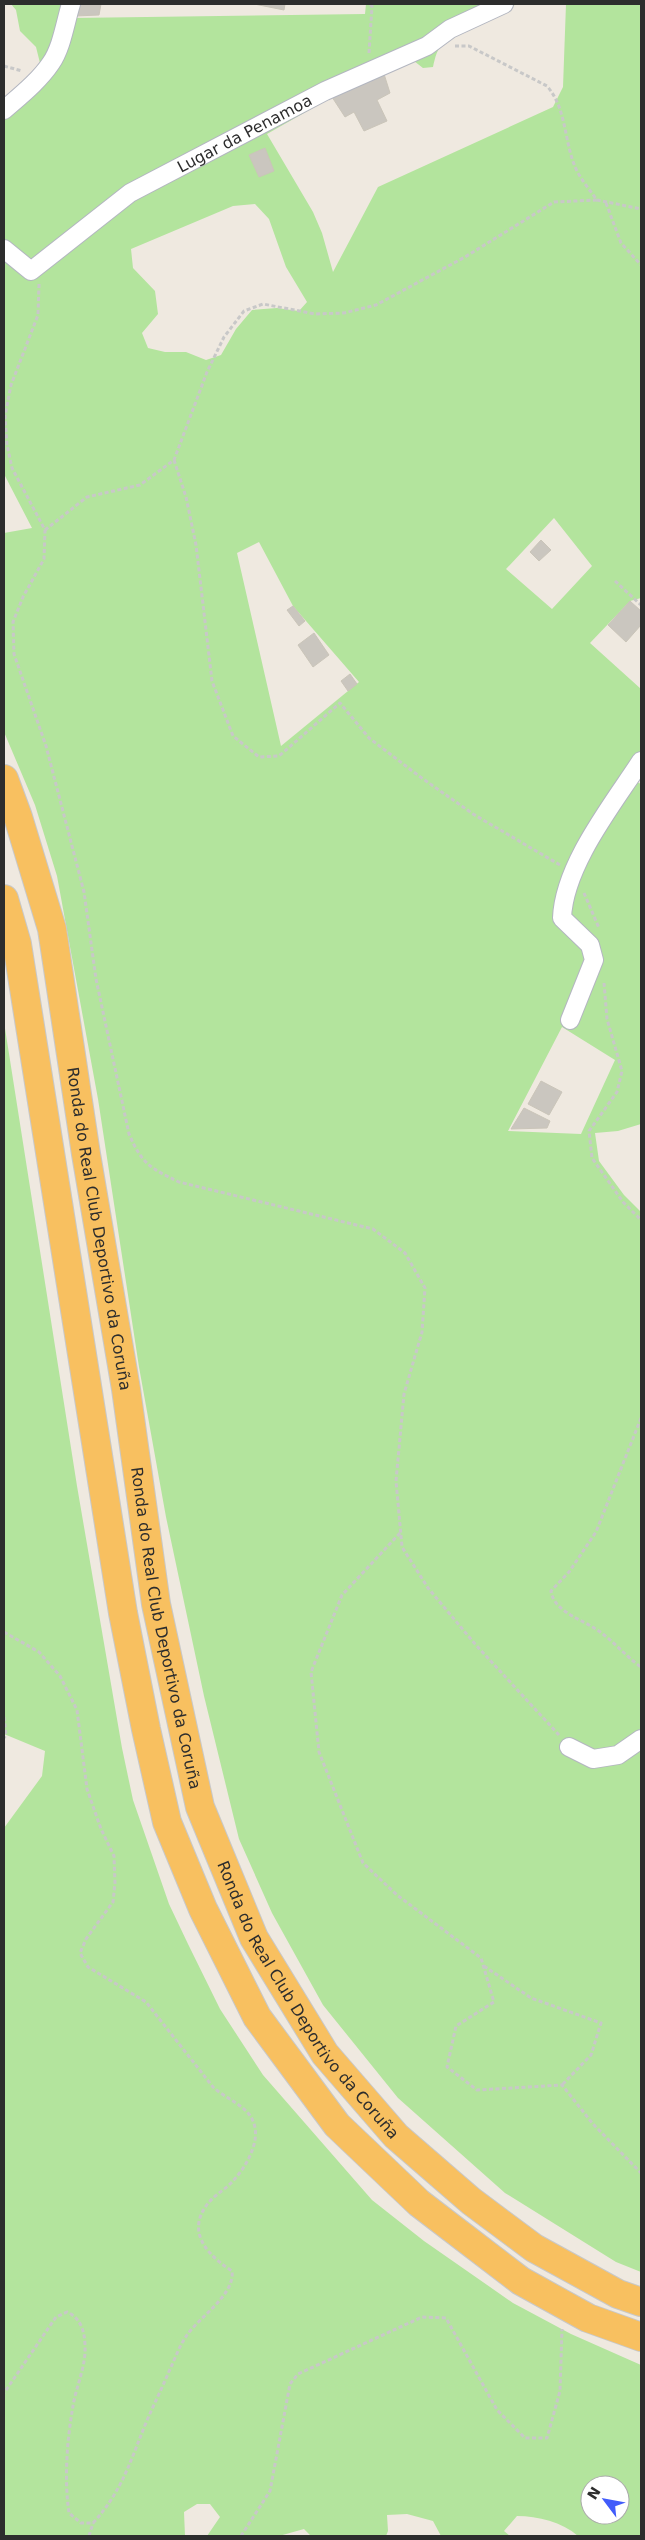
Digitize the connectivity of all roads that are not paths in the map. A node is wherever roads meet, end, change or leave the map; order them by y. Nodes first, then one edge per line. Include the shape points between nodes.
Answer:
1 (71, 4) edge
2 (504, 4) edge
3 (4, 110) edge
4 (4, 249) edge
5 (641, 761) edge
6 (4, 779) edge
7 (4, 899) edge
8 (570, 1020) dead end
9 (641, 1739) edge
10 (569, 1747) road end
11 (641, 2302) edge
12 (641, 2337) edge

1 - 3 street via 52,62
2 - 4 street, Lugar da Penamoa via 450,29 427,46 325,91 130,193 32,271
5 - 8 street via 587,844 563,902 562,918 590,945 594,960
6 - 11 highway, Ronda do Real Club Deportivo da Coruña via 52,929 126,1389 156,1604 200,1807 254,1938 325,2054 396,2136 471,2201 534,2248 618,2294
7 - 12 highway, Ronda do Real Club Deportivo da Coruña via 17,944 122,1613 168,1822 203,1909 257,2017 337,2125 419,2203 521,2281 588,2318
9 - 10 street via 618,1754 593,1759

